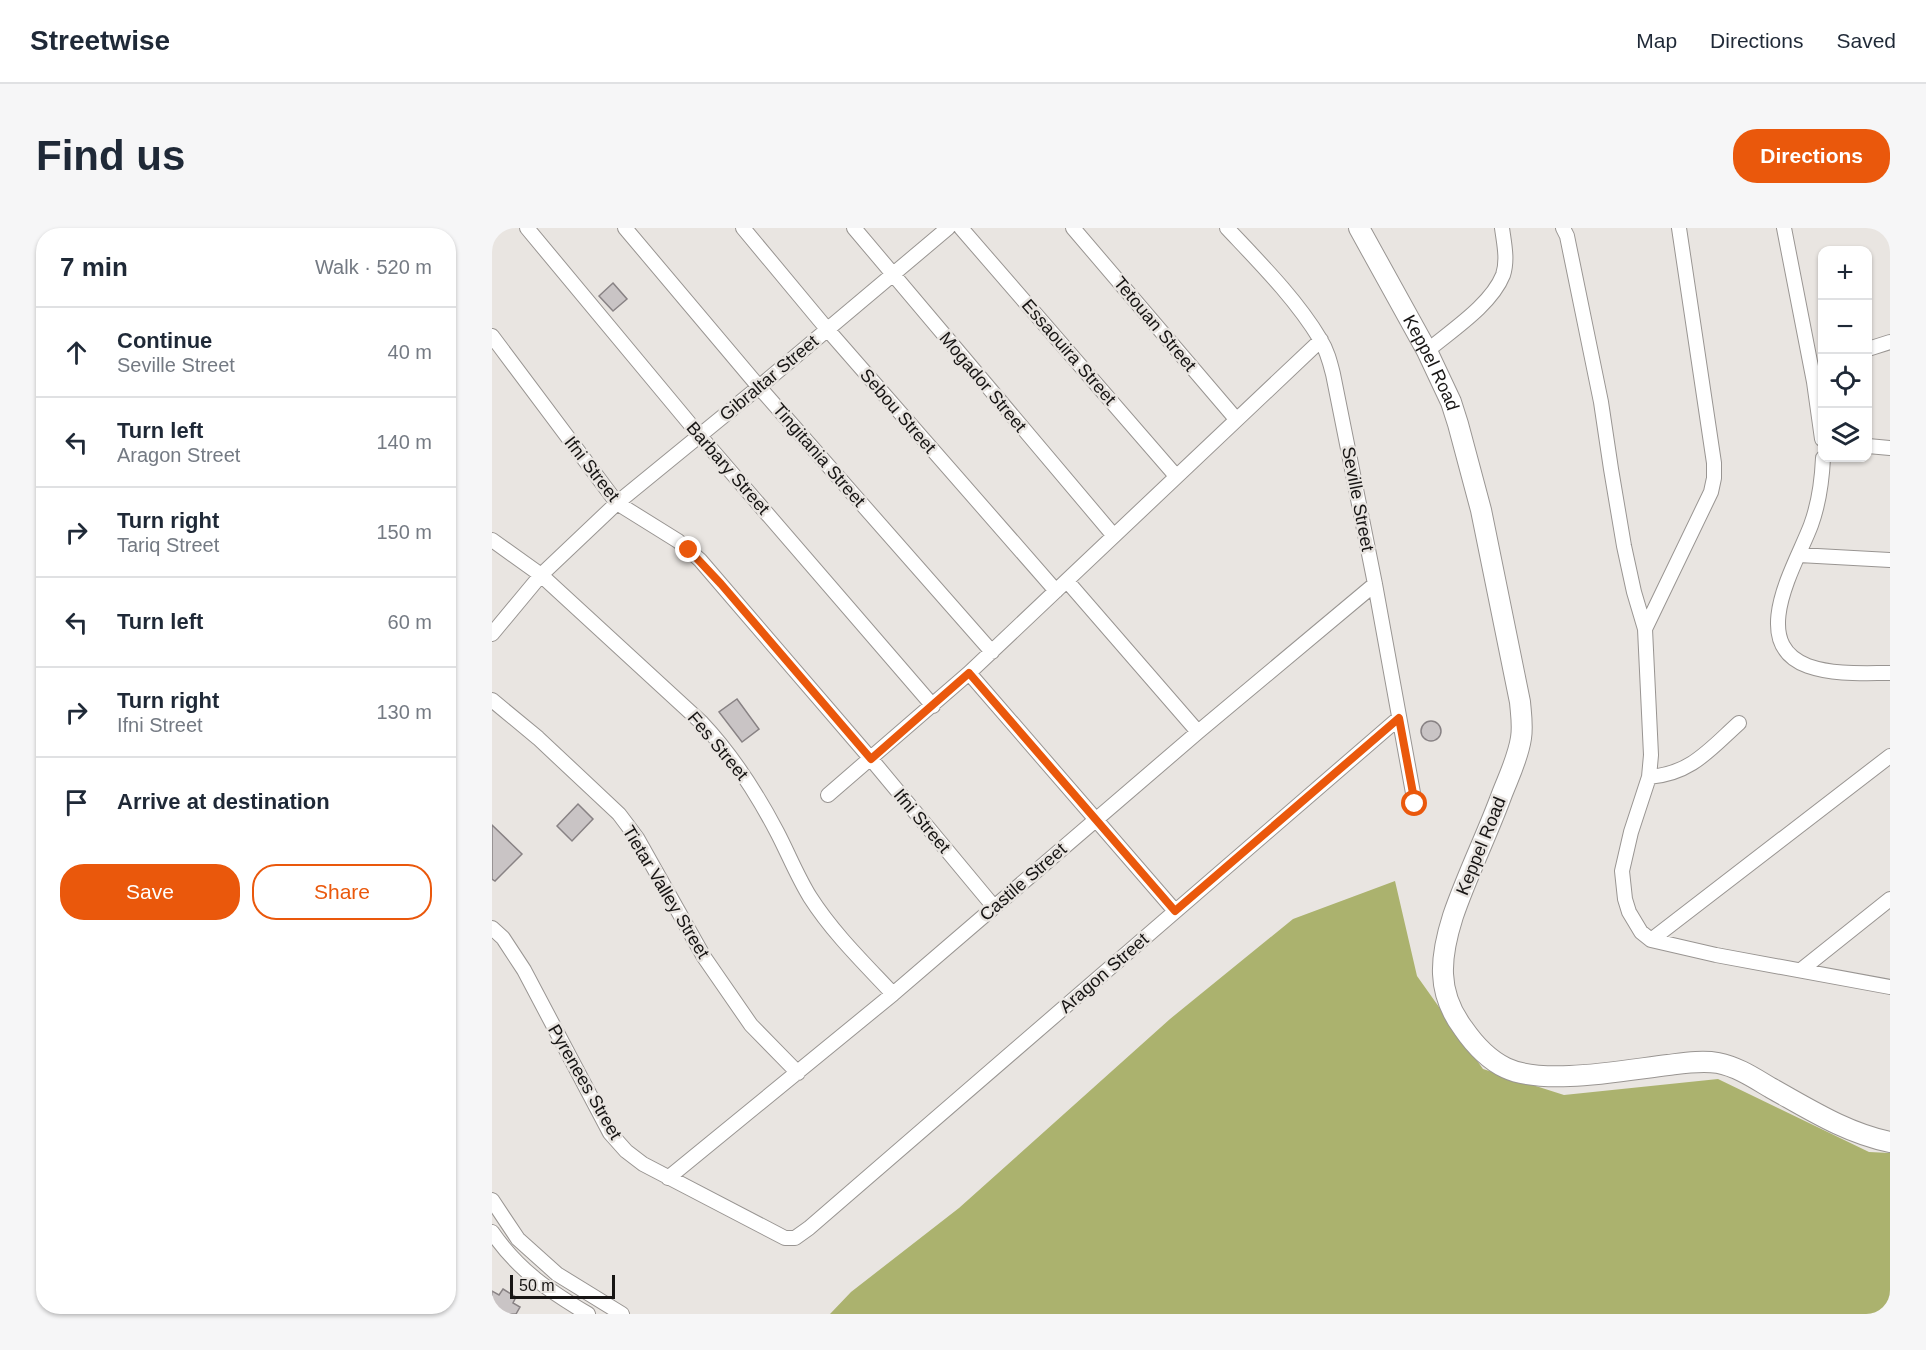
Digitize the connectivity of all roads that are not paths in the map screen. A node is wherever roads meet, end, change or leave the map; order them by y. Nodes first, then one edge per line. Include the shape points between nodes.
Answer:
1 (526, 228) edge
2 (625, 228) edge
3 (743, 228) edge
4 (854, 228) edge
5 (948, 228) edge
6 (962, 228) edge
7 (1073, 228) edge
8 (1227, 228) edge
9 (1359, 228) edge
10 (1502, 228) edge
11 (1563, 228) edge
12 (1679, 228) edge
13 (1784, 228) edge
14 (893, 275) junction
15 (827, 329) junction
16 (492, 336) edge
17 (1321, 340) junction
18 (1890, 342) edge
19 (1872, 348) edge
20 (1427, 351) junction
21 (1818, 379) edge
22 (759, 387) junction
23 (1236, 419) junction
24 (700, 436) junction
25 (1872, 446) edge
26 (1890, 448) edge
27 (1823, 462) edge
28 (1176, 476) junction
29 (617, 503) junction
30 (1114, 536) junction
31 (492, 540) edge
32 (1799, 555) junction
33 (1890, 560) edge
34 (541, 575) junction
35 (1067, 581) junction
36 (1375, 584) junction
37 (1056, 591) junction
38 (1645, 629) junction
39 (492, 634) edge
40 (992, 652) junction
41 (969, 673) junction
42 (1890, 673) edge
43 (492, 700) edge
44 (933, 706) junction
45 (1399, 718) junction
46 (1739, 723) dead end
47 (1198, 732) junction
48 (1890, 756) edge
49 (871, 759) junction
50 (1649, 777) junction
51 (828, 795) dead end
52 (1415, 804) dead end
53 (1095, 820) junction
54 (1890, 899) edge
55 (994, 907) junction
56 (1175, 911) junction
57 (492, 927) edge
58 (1651, 940) junction
59 (1801, 970) junction
60 (1890, 987) edge
61 (893, 994) junction
62 (798, 1073) junction
63 (1890, 1142) edge
64 (668, 1178) junction
65 (492, 1200) edge
66 (809, 1228) joint
67 (492, 1232) edge
68 (588, 1314) edge
69 (622, 1314) edge

1 - 24 street, Barbary Street
2 - 22 street, Tingitania Street
3 - 15 street, Sebou Street
4 - 14 street, Mogador Street
5 - 14 street, Gibraltar Street
6 - 28 street, Essaouira Street
7 - 23 street, Tetouan Street
8 - 17 street, Seville Street
9 - 20 street, Keppel Road
10 - 20 street via 1504,273 1494,291
11 - 38 street via 1601,402 1624,546
12 - 38 street via 1714,478 1711,492
13 - 21 street
14 - 15 street, Gibraltar Street
14 - 30 street, Mogador Street
15 - 22 street, Gibraltar Street
15 - 37 street, Sebou Street
16 - 29 street, Ifni Street
17 - 23 street
17 - 36 street, Seville Street via 1333,374
18 - 19 street
20 - 63 street, Keppel Road via 1451,402 1469,462 1522,715 1516,759 1458,902 1445,945 1444,984 1455,1016 1488,1055 1516,1072 1573,1075 1714,1062 1743,1071 1854,1132
22 - 24 street, Gibraltar Street
22 - 40 street, Tingitania Street
23 - 28 street
24 - 29 street, Gibraltar Street
24 - 44 street, Barbary Street
25 - 26 street
27 - 32 street via 1817,505
28 - 30 street
29 - 34 street, Gibraltar Street
29 - 49 street, Ifni Street via 700,560
30 - 35 street
31 - 34 street, Fes Street
32 - 33 street
32 - 42 street via 1777,619 1789,652 1799,661 1828,671
34 - 39 street, Gibraltar Street
34 - 61 street, Fes Street via 720,742 754,790 812,900
35 - 37 street
35 - 47 street
36 - 45 street, Seville Street
36 - 47 street, Castile Street
37 - 40 street
38 - 50 street via 1651,728
40 - 41 street
41 - 44 street
41 - 53 street
43 - 62 street, Tietar Valley Street via 619,814 637,838 710,967 751,1025
44 - 49 street
45 - 52 street, Seville Street
45 - 56 street, Aragon Street
46 - 50 street via 1687,767
47 - 53 street, Castile Street
48 - 58 street
49 - 51 street
49 - 55 street, Ifni Street
50 - 58 street via 1631,832 1622,878 1629,912
53 - 55 street, Castile Street
53 - 56 street
54 - 59 street
55 - 61 street, Castile Street
56 - 66 street, Aragon Street
57 - 64 street, Pyrenees Street via 504,938 524,970 610,1133 626,1151
58 - 59 street
59 - 60 street
61 - 62 street, Castile Street
62 - 64 street, Castile Street
64 - 66 street, Pyrenees Street via 785,1238 795,1238
65 - 69 street via 518,1239 557,1274
67 - 68 street via 506,1252 546,1288

